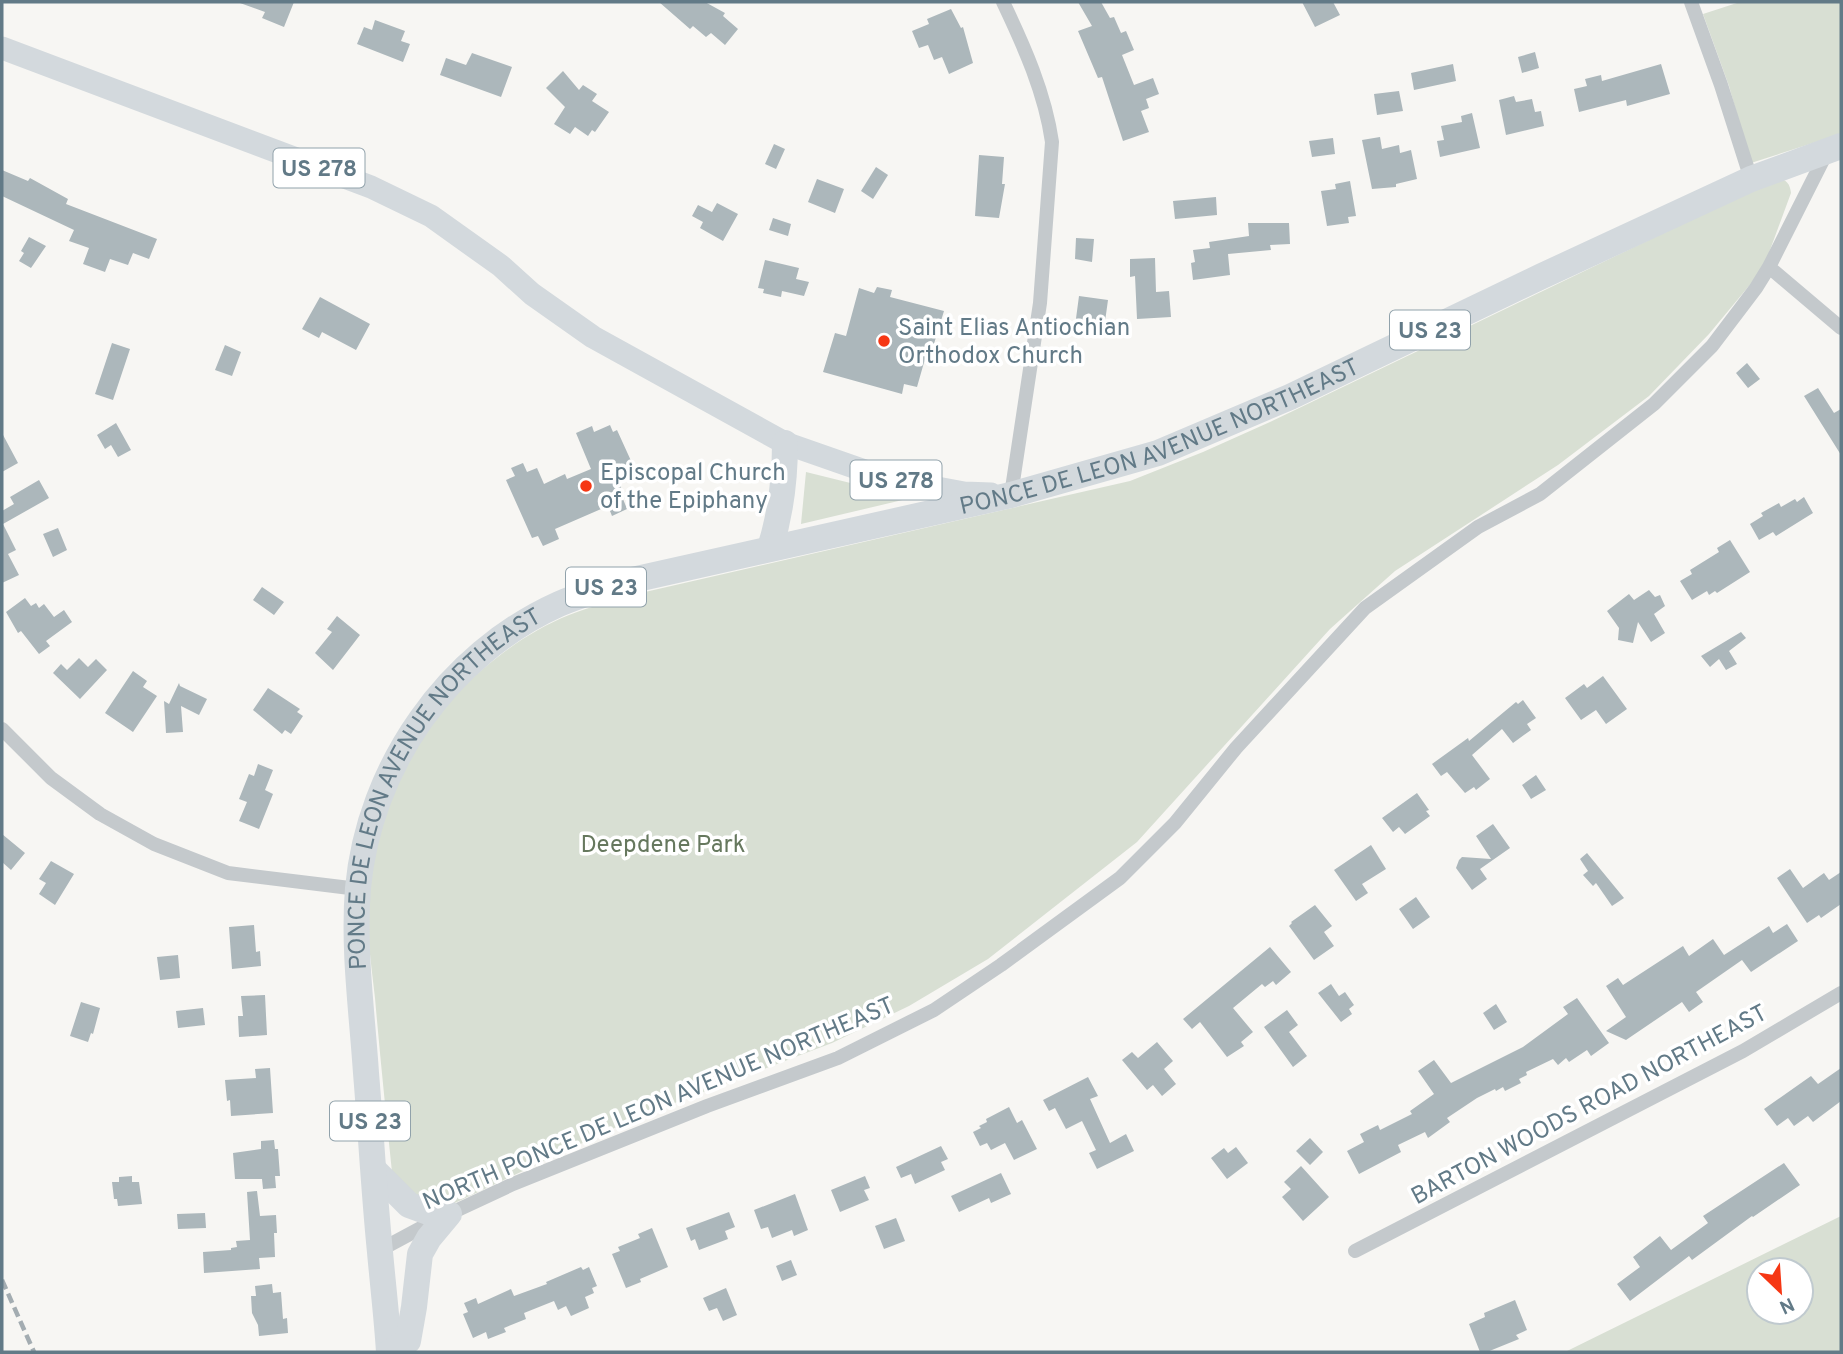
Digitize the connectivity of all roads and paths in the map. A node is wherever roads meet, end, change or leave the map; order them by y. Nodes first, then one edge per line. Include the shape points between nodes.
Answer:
1 (1003, 2) edge
2 (1691, 2) edge
3 (2, 48) edge
4 (1834, 149) edge
5 (1751, 180) junction
6 (1769, 267) junction
7 (1841, 328) edge
8 (785, 443) junction
9 (1011, 495) junction
10 (770, 548) junction
11 (2, 729) edge
12 (358, 889) junction
13 (1841, 993) edge
14 (374, 1170) junction
15 (445, 1216) junction
16 (380, 1250) junction
17 (1355, 1251) dead end
18 (389, 1352) edge

1 - 9 street via 1049,117 1052,142 1040,303
2 - 5 street
3 - 8 main road, US 278 via 371,187 431,216 593,337
4 - 5 highway, PONCE DE LEON AVENUE NORTHEAST / US 23
4 - 6 street
5 - 9 highway, PONCE DE LEON AVENUE NORTHEAST / US 23 via 1222,427 1158,453
6 - 7 street
6 - 15 street, NORTH PONCE DE LEON AVENUE NORTHEAST via 1712,346 1654,404 1540,494 1478,527 1365,608 1236,748 1175,823 1120,878 1001,965 934,1010 838,1058 513,1184
8 - 9 main road, US 278 via 905,482 964,493
8 - 10 highway via 785,474
9 - 10 highway, PONCE DE LEON AVENUE NORTHEAST / US 23
10 - 12 highway, PONCE DE LEON AVENUE NORTHEAST / US 23 via 589,593 540,614 492,645 432,703 401,751 371,821
11 - 12 street via 51,778 100,814 154,844 228,873
12 - 14 highway, PONCE DE LEON AVENUE NORTHEAST / US 23 via 359,979
13 - 17 street, BARTON WOODS ROAD NORTHEAST via 1743,1051
14 - 15 highway via 409,1205
14 - 16 highway, PONCE DE LEON AVENUE NORTHEAST / US 23
15 - 16 street, NORTH PONCE DE LEON AVENUE NORTHEAST
15 - 18 highway via 420,1254 408,1341
16 - 18 highway, PONCE DE LEON AVENUE NORTHEAST / US 23

